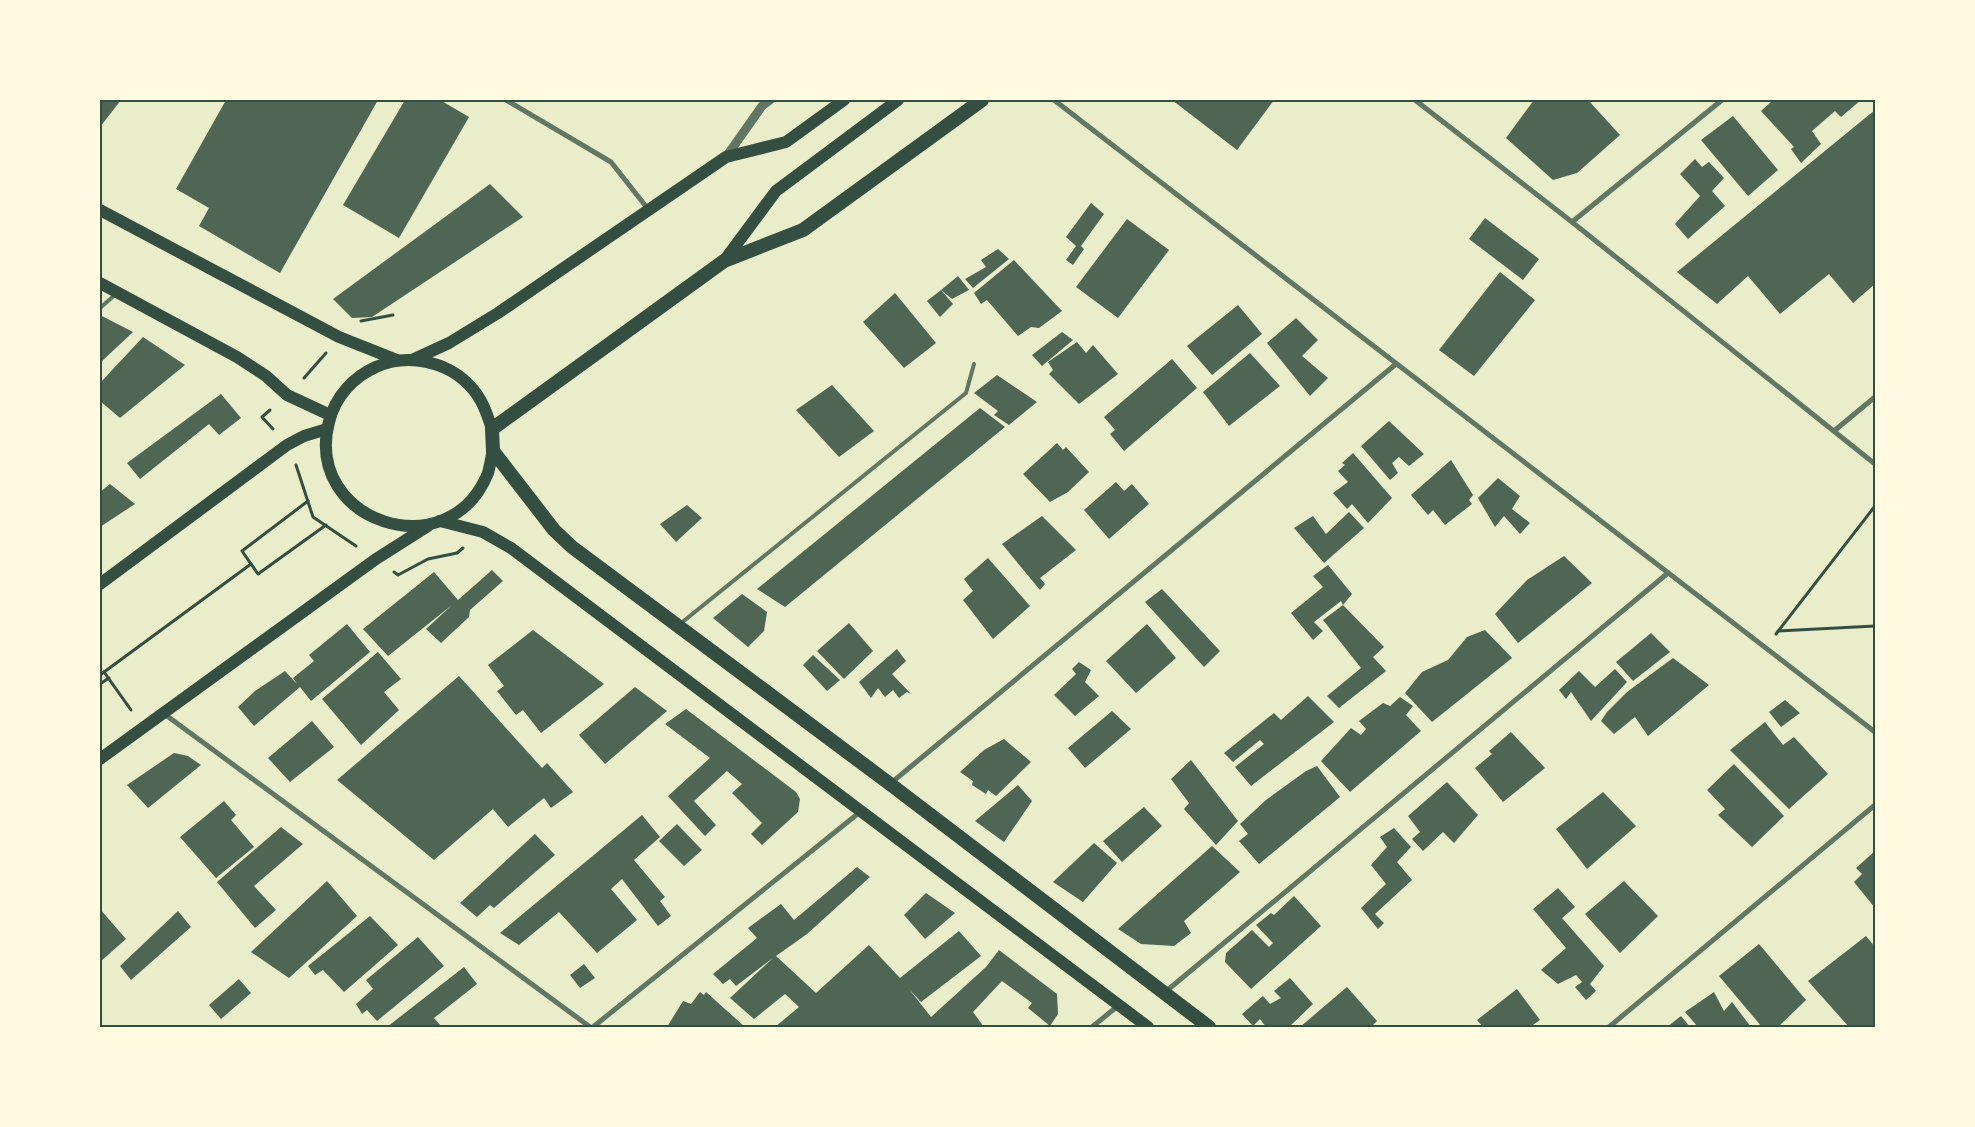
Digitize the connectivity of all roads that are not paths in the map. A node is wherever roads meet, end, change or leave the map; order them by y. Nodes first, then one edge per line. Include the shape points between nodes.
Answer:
1 (506, 100) edge
2 (770, 100) edge
3 (844, 100) edge
4 (898, 100) edge
5 (982, 100) edge
6 (1054, 100) edge
7 (1415, 100) edge
8 (1722, 100) edge
9 (726, 157) junction
10 (100, 210) edge
11 (649, 210) junction
12 (1572, 222) junction
13 (724, 261) junction
14 (100, 283) edge
15 (117, 292) junction
16 (100, 308) edge
17 (397, 360) junction
18 (412, 360) junction
19 (974, 364) dead end
20 (1396, 364) junction
21 (1875, 397) edge
22 (330, 415) junction
23 (327, 429) junction
24 (492, 430) junction
25 (1834, 432) junction
26 (493, 451) junction
27 (1875, 464) edge
28 (436, 522) junction
29 (1668, 573) junction
30 (100, 584) edge
31 (678, 626) junction
32 (162, 712) junction
33 (1875, 732) edge
34 (100, 759) edge
35 (890, 784) junction
36 (1875, 805) edge
37 (862, 810) junction
38 (1164, 993) junction
39 (1119, 1005) junction
40 (591, 1027) edge
41 (1092, 1027) edge
42 (1148, 1027) edge
43 (1209, 1027) edge
44 (1610, 1027) edge

1 - 11 street via 611,162
2 - 9 street via 762,106
3 - 9 main road via 786,142
4 - 13 main road via 776,191
5 - 13 highway via 803,230
6 - 20 street
7 - 12 street
8 - 12 street
9 - 11 main road
10 - 17 main road via 339,337
11 - 18 main road via 498,313 449,343
12 - 25 street
13 - 24 highway
14 - 15 main road
15 - 16 lane
15 - 22 main road via 237,357 287,395
17 - 18 main road
17 - 22 main road via 382,364 355,379
18 - 24 main road via 428,362 458,375 480,399
19 - 31 lane via 966,393
20 - 29 street
20 - 35 street
21 - 25 street
22 - 23 main road
23 - 28 main road via 327,458 332,473 338,487 359,509 372,518 402,526
23 - 30 main road via 287,445
24 - 26 highway
25 - 27 street
26 - 28 main road via 480,488 463,507
26 - 31 highway via 554,530 572,548
28 - 32 main road via 376,560
28 - 37 main road via 483,532 510,548
29 - 33 street
29 - 38 street
31 - 35 highway
32 - 34 main road
32 - 40 street
35 - 38 highway
36 - 44 street
37 - 39 main road
37 - 40 street
38 - 43 highway
39 - 41 street
39 - 42 main road

